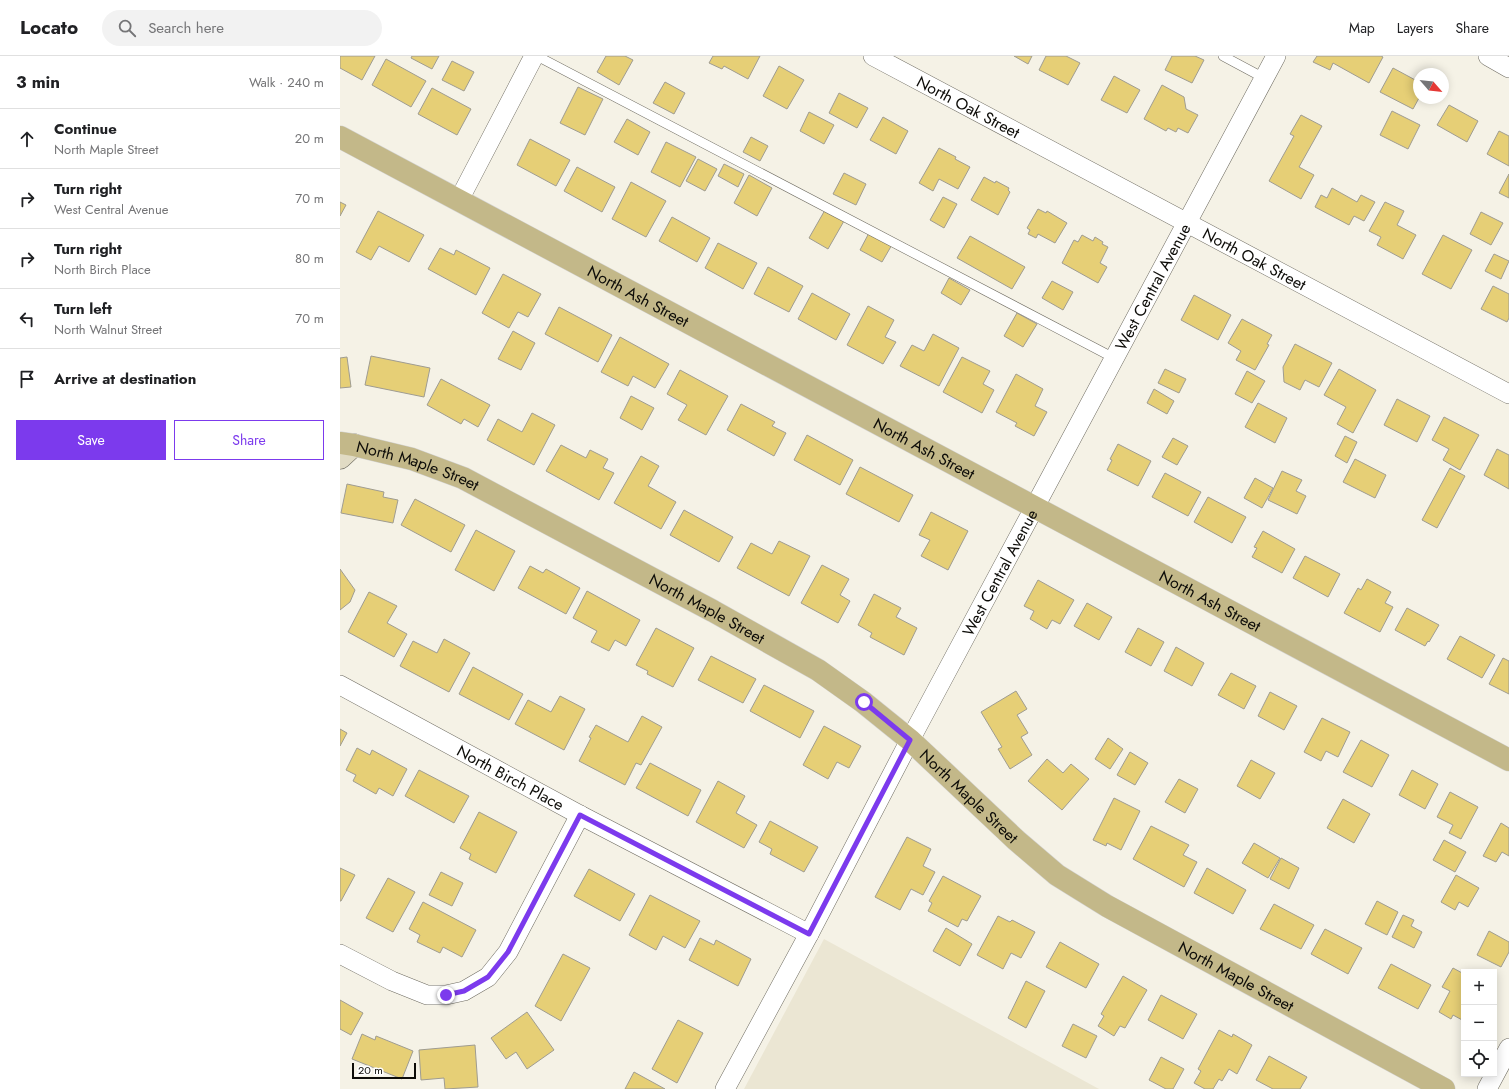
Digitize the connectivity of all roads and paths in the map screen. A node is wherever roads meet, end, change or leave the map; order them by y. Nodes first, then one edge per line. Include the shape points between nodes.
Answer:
1 (534, 56) edge
2 (537, 56) edge
3 (873, 56) edge
4 (1222, 56) edge
5 (1276, 56) edge
6 (1488, 56) edge
7 (1509, 68) edge
8 (1264, 78) junction
9 (340, 137) edge
10 (459, 200) junction
11 (1187, 223) junction
12 (1114, 358) junction
13 (1509, 394) edge
14 (345, 449) edge
15 (1036, 507) junction
16 (340, 685) edge
17 (910, 740) junction
18 (1509, 760) edge
19 (580, 815) junction
20 (809, 934) junction
21 (340, 954) edge
22 (1509, 1048) edge
23 (725, 1089) edge
24 (1444, 1089) edge
25 (1487, 1089) edge

1 - 10 street
2 - 12 lane
3 - 11 street, North Oak Street
4 - 8 lane
5 - 8 street, West Central Avenue
6 - 7 street
8 - 11 street, West Central Avenue
9 - 10 main road, North Ash Street
10 - 15 main road, North Ash Street
11 - 12 street, West Central Avenue
11 - 13 street, North Oak Street
12 - 15 street, West Central Avenue
14 - 17 main road, North Maple Street via 412,459 470,482 713,611 818,670 864,702
15 - 17 street, West Central Avenue
15 - 18 main road, North Ash Street
16 - 19 street, North Birch Place
17 - 20 street, West Central Avenue
17 - 24 main road, North Maple Street via 1057,875 1107,906
19 - 20 street, North Birch Place
19 - 21 street via 508,952 488,977 464,991 446,995 427,995 392,981
20 - 23 street, West Central Avenue
22 - 25 street

